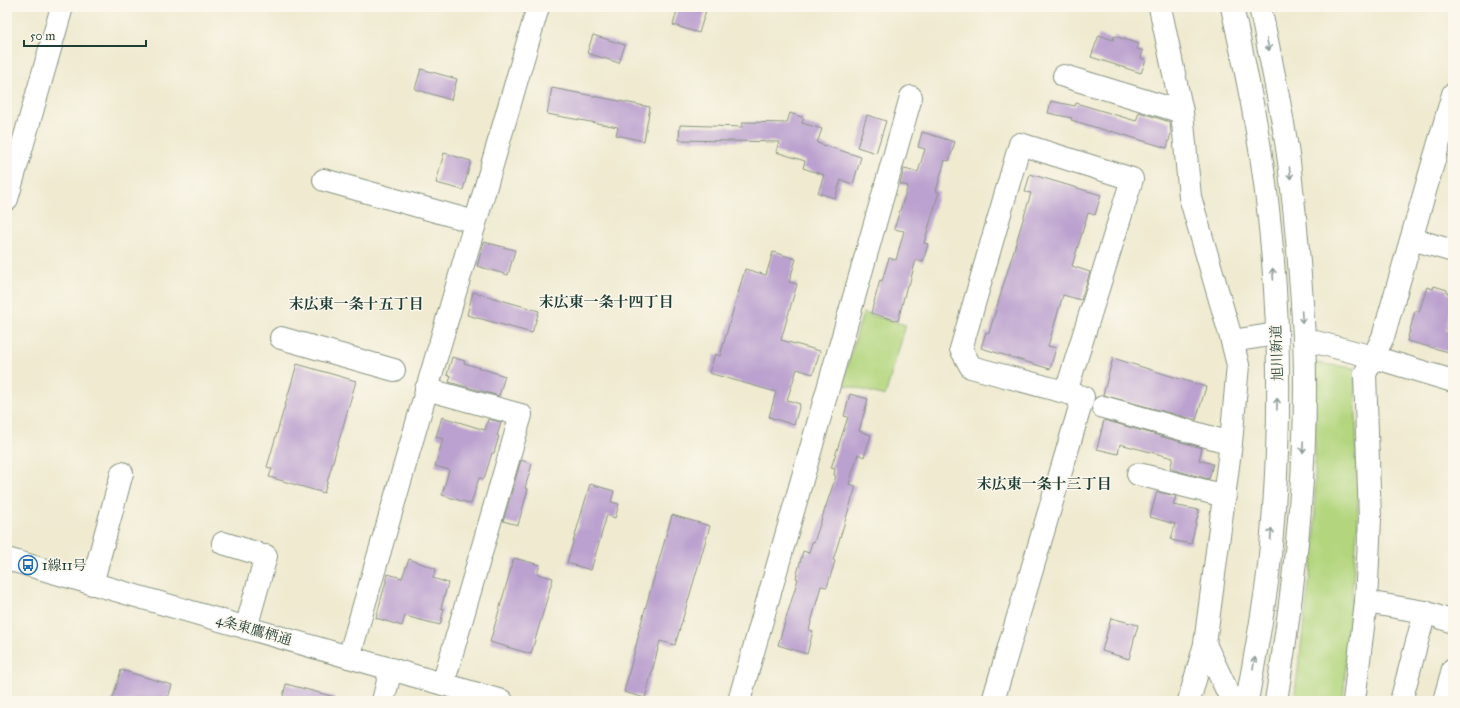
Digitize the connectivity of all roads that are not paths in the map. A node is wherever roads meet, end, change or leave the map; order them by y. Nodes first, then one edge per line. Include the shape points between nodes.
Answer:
1 (62, 7) edge
2 (538, 7) edge
3 (1160, 7) edge
4 (1232, 7) edge
5 (1260, 7) edge
6 (1064, 76) dead end
7 (1453, 94) edge
8 (912, 97) dead end
9 (1182, 112) junction
10 (1449, 120) edge
11 (324, 180) dead end
12 (7, 199) edge
13 (475, 222) junction
14 (1412, 239) junction
15 (1453, 251) edge
16 (1276, 334) junction
17 (281, 338) dead end
18 (1304, 339) junction
19 (1232, 341) junction
20 (1373, 357) junction
21 (394, 370) dead end
22 (1453, 381) edge
23 (426, 389) junction
24 (1066, 392) junction
25 (1103, 407) dead end
26 (1232, 443) junction
27 (122, 473) dead end
28 (1138, 474) dead end
29 (1225, 496) junction
30 (223, 543) dead end
31 (7, 559) edge
32 (92, 584) junction
33 (1366, 602) junction
34 (1425, 612) junction
35 (1453, 622) edge
36 (246, 628) junction
37 (1205, 644) junction
38 (348, 657) junction
39 (392, 669) junction
40 (1453, 669) edge
41 (443, 684) junction
42 (466, 696) edge
43 (383, 701) edge
44 (502, 701) edge
45 (739, 701) edge
46 (992, 701) edge
47 (1189, 701) edge
48 (1232, 701) edge
49 (1247, 701) edge
50 (1276, 701) edge
51 (1354, 701) edge
52 (1402, 701) edge
53 (1444, 701) edge

1 - 12 main road
2 - 13 main road
3 - 9 main road
16 -> 4 main road, 旭川新道 via 1270,229 1261,156 1247,73
5 -> 18 main road, 旭川新道 via 1289,162
6 - 9 main road
7 - 10 main road
8 - 45 main road
9 - 19 main road via 1190,197
10 - 14 main road
11 - 13 main road
13 - 23 main road
14 - 15 main road
14 - 20 main road via 1383,338
16 - 19 main road
49 -> 16 main road, 旭川新道 via 1269,566 1278,393
17 - 21 main road
18 - 20 main road
18 -> 50 main road, 旭川新道 via 1304,429 1298,534 1286,641
19 - 26 main road via 1238,365
20 - 22 main road
20 - 33 main road via 1365,374 1370,519
23 - 38 main road
23 - 41 main road via 522,415
24 - 24 main road via 971,368 961,349 1020,144 1132,179
24 - 46 main road via 1083,397
25 - 26 main road
26 - 29 main road
27 - 32 main road
28 - 29 main road
29 - 37 main road
30 - 36 main road via 261,555
31 - 32 main road, 4条東鷹栖通
32 - 36 main road, 4条東鷹栖通
33 - 34 main road
33 - 51 main road
34 - 35 main road
34 - 52 main road
36 - 38 main road, 4条東鷹栖通
37 - 47 main road
37 - 48 main road
38 - 39 main road, 4条東鷹栖通
39 - 41 main road, 4条東鷹栖通
39 - 43 main road
40 - 53 main road
41 - 42 main road, 4条東鷹栖通
42 - 44 main road, 4条東鷹栖通

